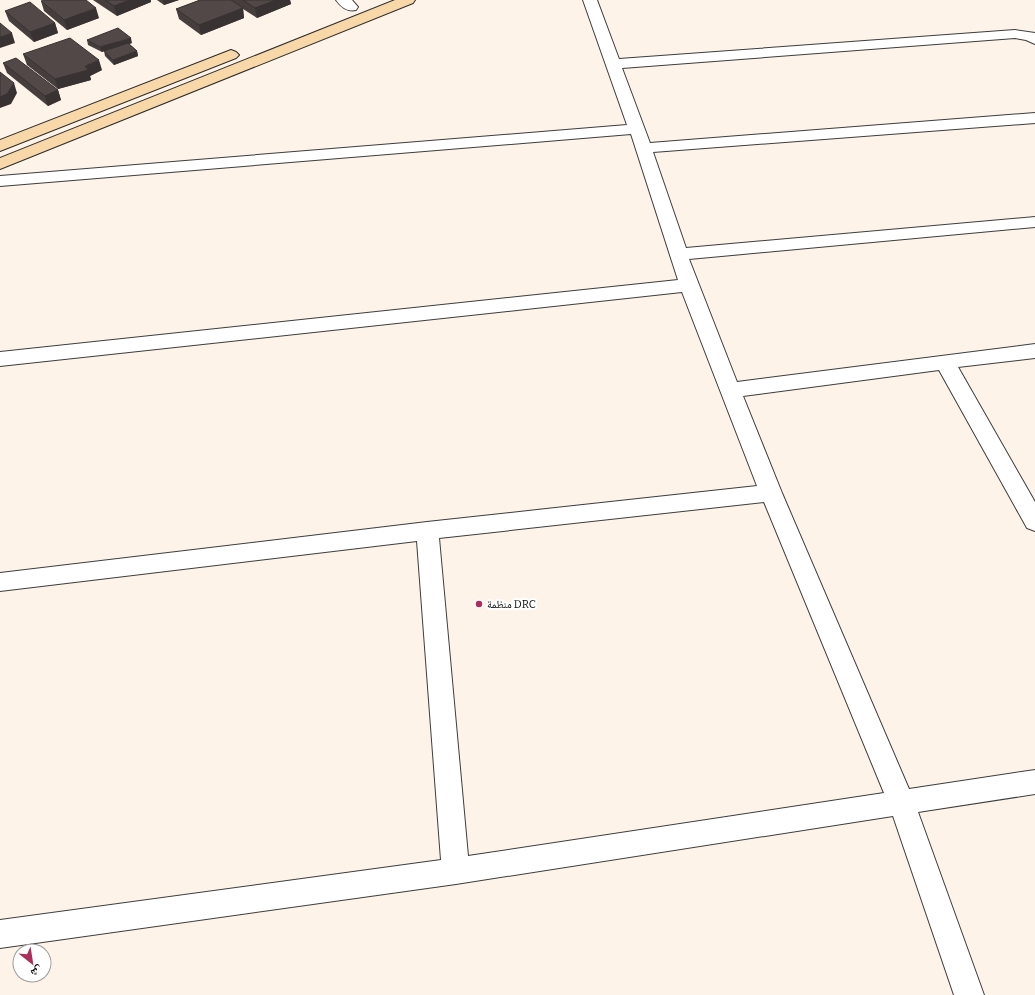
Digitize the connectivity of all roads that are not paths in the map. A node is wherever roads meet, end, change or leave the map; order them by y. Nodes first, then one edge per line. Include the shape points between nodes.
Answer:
1 (408, 0) edge
2 (590, 0) edge
3 (1035, 40) edge
4 (242, 50) dead end
5 (613, 64) junction
6 (1035, 118) edge
7 (640, 138) junction
8 (0, 146) edge
9 (0, 164) edge
10 (0, 181) edge
11 (1035, 222) edge
12 (679, 254) junction
13 (689, 285) junction
14 (1035, 352) edge
15 (0, 359) edge
16 (944, 362) junction
17 (730, 390) junction
18 (771, 493) junction
19 (1035, 522) edge
20 (427, 531) junction
21 (0, 582) edge
22 (1035, 782) edge
23 (901, 802) junction
24 (456, 871) junction
25 (0, 934) edge
26 (969, 995) edge

1 - 9 street
2 - 5 street
3 - 5 street via 1030,36 1014,34
4 - 8 street
5 - 7 street
6 - 7 street
7 - 10 street
7 - 12 street
11 - 12 street
12 - 13 street
13 - 15 street
13 - 17 street
14 - 16 street
16 - 17 street
16 - 19 street
17 - 18 street
18 - 20 street
18 - 23 street
20 - 21 street
20 - 24 street
22 - 23 street
23 - 24 street
23 - 26 street
24 - 25 street

